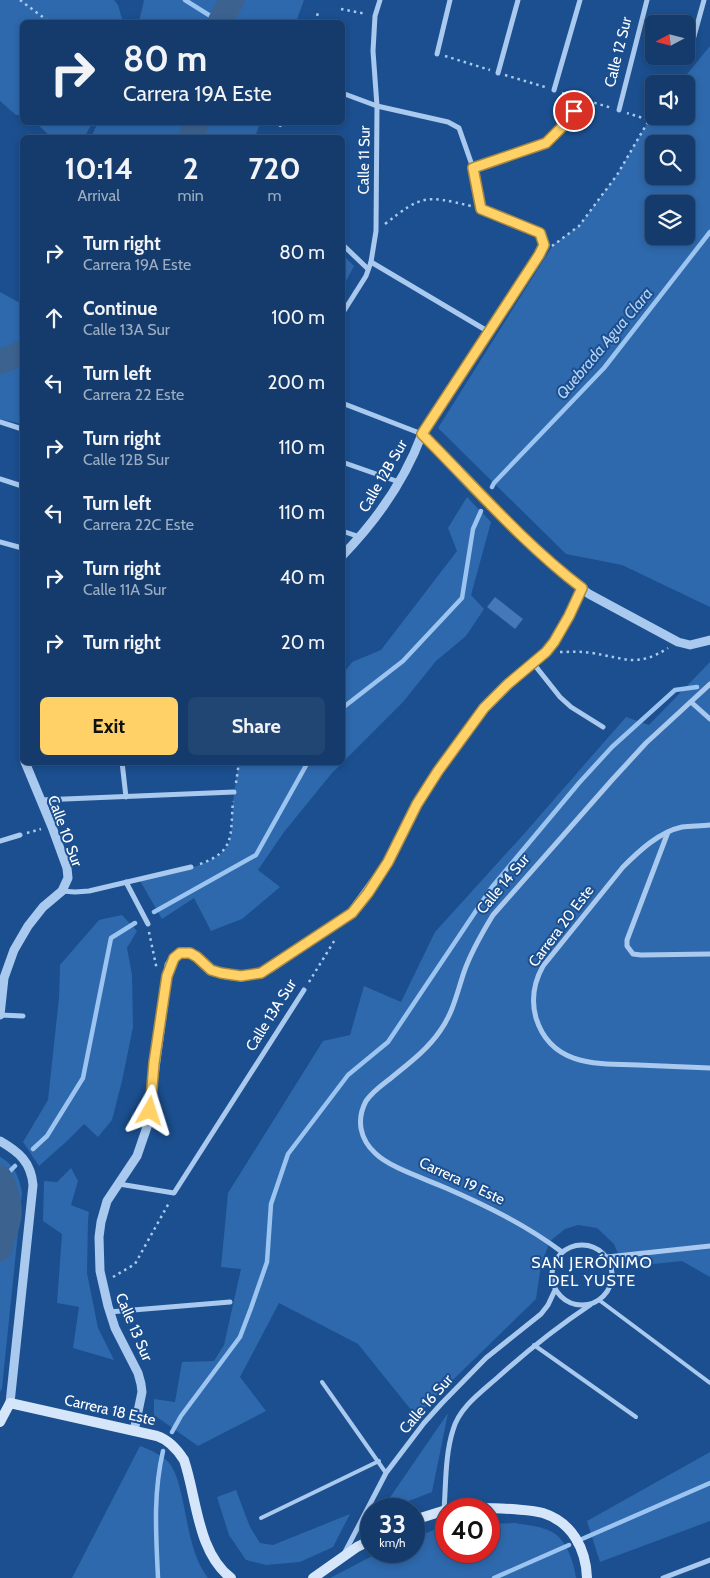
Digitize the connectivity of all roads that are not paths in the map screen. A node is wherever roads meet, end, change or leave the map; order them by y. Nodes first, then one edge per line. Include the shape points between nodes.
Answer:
1 (380, 0) edge
2 (450, 0) edge
3 (518, 0) edge
4 (580, 0) edge
5 (647, 0) edge
6 (704, 0) edge
7 (695, 33) edge
8 (437, 54) road end
9 (498, 73) road end
10 (554, 90) road end
11 (345, 93) edge
12 (581, 99) road end
13 (377, 106) junction
14 (619, 110) road end
15 (473, 168) junction
16 (345, 247) edge
17 (371, 262) junction
18 (368, 269) junction
19 (345, 310) edge
20 (489, 332) junction
21 (345, 403) edge
22 (0, 422) edge
23 (20, 428) edge
24 (422, 434) junction
25 (345, 463) edge
26 (0, 479) edge
27 (399, 482) junction
28 (20, 485) edge
29 (345, 532) edge
30 (360, 537) junction
31 (0, 542) edge
32 (20, 547) edge
33 (345, 553) edge
34 (582, 588) junction
35 (710, 640) edge
36 (533, 663) junction
37 (710, 684) edge
38 (691, 702) junction
39 (710, 718) edge
40 (603, 727) dead end
41 (25, 765) edge
42 (122, 765) edge
43 (234, 792) road end
44 (126, 797) junction
45 (40, 800) junction
46 (710, 825) edge
47 (668, 832) junction
48 (20, 835) road end
49 (0, 841) edge
50 (191, 867) road end
51 (126, 882) junction
52 (62, 891) junction
53 (148, 924) road end
54 (710, 954) edge
55 (304, 990) road end
56 (0, 1013) edge
57 (23, 1016) dead end
58 (710, 1068) edge
59 (360, 1127) joint
60 (0, 1141) edge
61 (119, 1184) junction
62 (710, 1246) edge
63 (562, 1252) junction
64 (606, 1257) junction
65 (555, 1290) junction
66 (599, 1300) junction
67 (230, 1302) dead end
68 (590, 1305) junction
69 (109, 1312) junction
70 (534, 1345) junction
71 (322, 1382) dead end
72 (710, 1383) edge
73 (10, 1403) junction
74 (636, 1417) dead end
75 (0, 1422) edge
76 (134, 1431) junction
77 (379, 1461) junction
78 (386, 1473) junction
79 (448, 1498) edge
80 (500, 1508) edge
81 (261, 1518) dead end
82 (360, 1546) edge
83 (342, 1557) junction
84 (710, 1560) edge
85 (231, 1578) edge
86 (313, 1578) edge
87 (587, 1578) edge
88 (664, 1578) edge

1 - 13 street, Calle 11 Sur via 375,16 373,51
2 - 8 street
3 - 9 street
4 - 10 street
5 - 14 street, Calle 12 Sur
6 - 7 street
11 - 13 street
12 - 15 street via 566,123 546,143
13 - 15 street via 448,122 459,128
13 - 17 street, Calle 11 Sur via 376,231
15 - 20 street, Calle 12B Sur via 481,209 540,233 544,245
16 - 18 street
17 - 18 street, Calle 11 Sur
17 - 20 street
18 - 19 street, Calle 11 Sur
20 - 24 street, Calle 12B Sur
21 - 24 street
22 - 23 street
24 - 27 street, Calle 12B Sur
24 - 34 street via 559,571
25 - 27 street
26 - 28 street
27 - 30 street, Calle 12B Sur
29 - 30 street
30 - 33 street, Calle 12B Sur
31 - 32 street
34 - 35 street via 678,642 690,645
34 - 36 street via 562,630 546,652
36 - 40 street via 571,708
36 - 61 street, Calle 13 Sur via 496,696 463,736 417,804 388,862 352,913 261,973 241,976 221,973 185,952 176,956 167,976 147,1127 136,1156
37 - 38 street, Calle 14 Sur
38 - 39 street
38 - 59 street, Calle 14 Sur via 646,743 494,915 470,958 444,1026 424,1051 373,1092 363,1109
41 - 45 street, Calle 10 Sur
42 - 44 street
43 - 44 street
44 - 45 street
45 - 52 street, Calle 10 Sur via 68,873
46 - 47 street
47 - 54 street via 627,940 628,946 633,954 641,955
47 - 58 street, Carrera 20 Este via 622,867 548,958 535,984 535,1012 542,1031 553,1046 578,1060 597,1064
48 - 49 street
50 - 51 street
51 - 52 street via 89,891
51 - 53 street
52 - 56 street via 36,915 14,950 4,978
55 - 61 street, Calle 13A Sur via 174,1193
56 - 57 street
59 - 63 street, Carrera 19 Este via 370,1148 384,1160 483,1204
60 - 73 street via 18,1152 28,1164 33,1185
61 - 69 street, Calle 13 Sur via 107,1201 101,1222 99,1254
62 - 64 street
63 - 64 street via 581,1244 600,1250
63 - 65 street via 552,1270
64 - 66 street via 611,1266 611,1285
65 - 68 street via 571,1303
65 - 78 street, Calle 16 Sur via 542,1314 486,1358 442,1403
66 - 68 street
66 - 72 lane
67 - 69 street
68 - 70 street
69 - 76 street, Calle 13 Sur via 141,1384
70 - 74 lane
70 - 79 street via 460,1415 449,1445
71 - 77 lane
73 - 75 main road
73 - 76 main road, Carrera 18 Este
76 - 85 main road, Carrera 18 Este via 162,1438 177,1449 188,1472 207,1547 216,1564
77 - 78 lane
77 - 81 lane
78 - 83 street, Calle 16 Sur
80 - 87 main road via 533,1511 551,1516 566,1526 578,1541 585,1559
82 - 83 main road
83 - 86 main road
84 - 88 street

